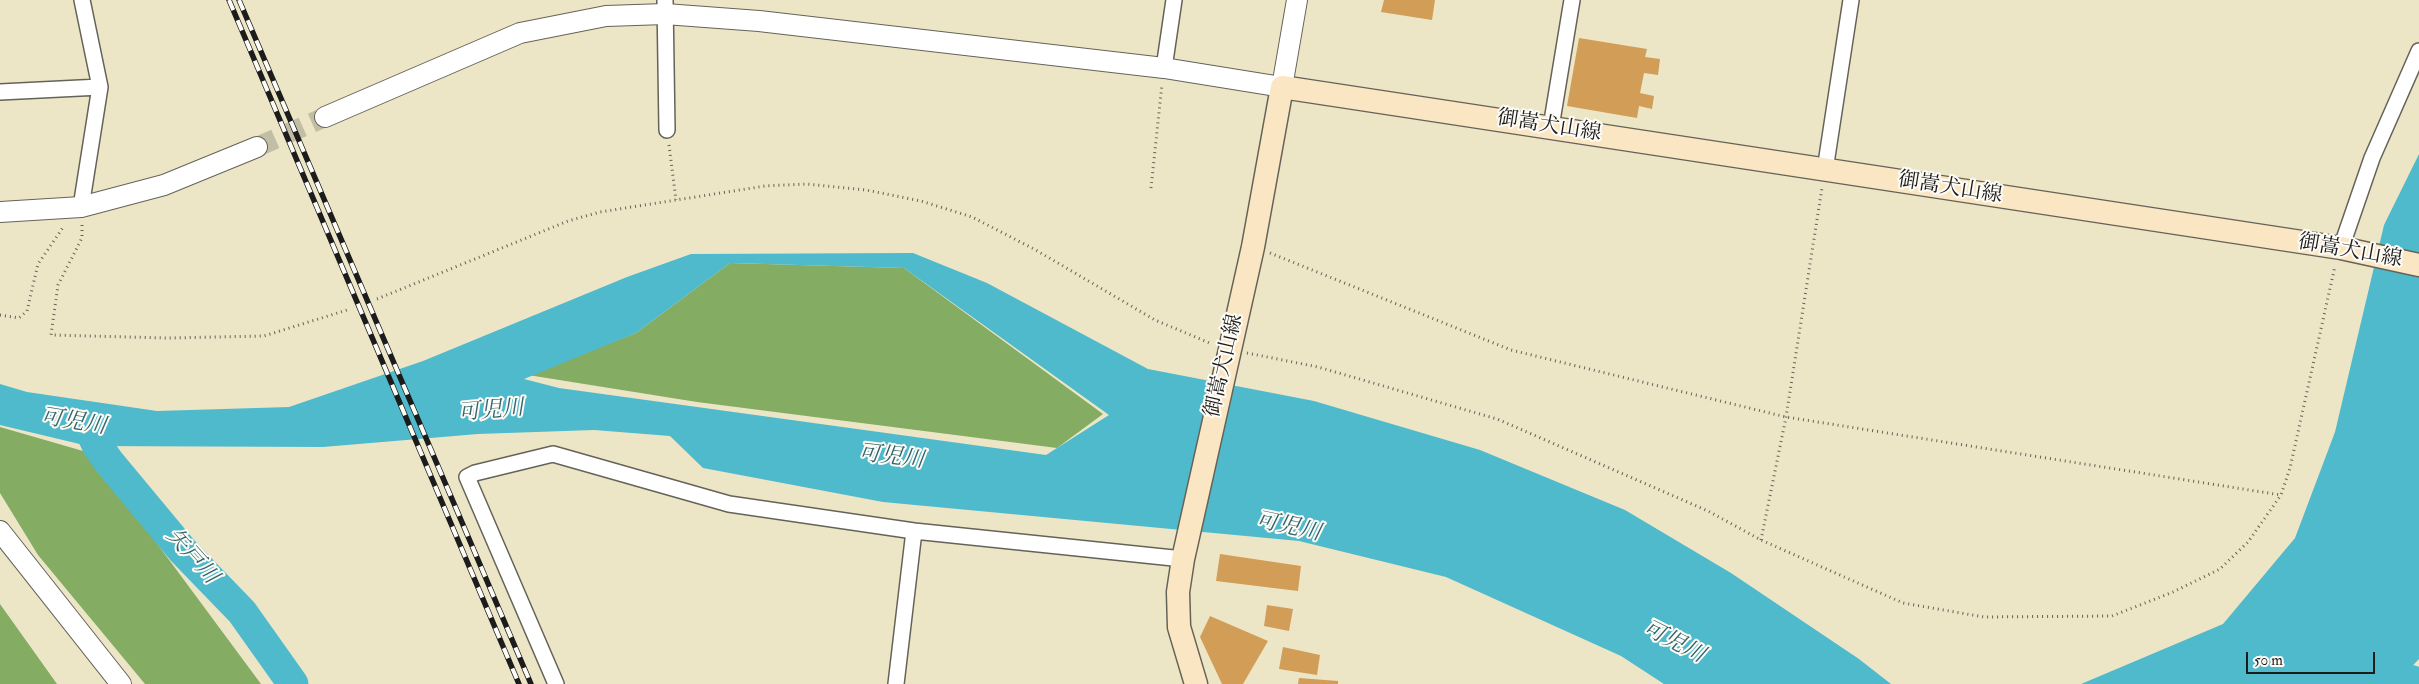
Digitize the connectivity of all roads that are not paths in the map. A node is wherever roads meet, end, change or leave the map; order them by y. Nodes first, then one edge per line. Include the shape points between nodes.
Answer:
1 (82, 0) edge
2 (1174, 0) edge
3 (1297, 0) edge
4 (1572, 0) edge
5 (1851, 0) edge
6 (665, 7) edge
7 (2419, 51) edge
8 (1164, 68) junction
9 (100, 87) junction
10 (1282, 87) junction
11 (0, 92) edge
12 (324, 117) tunnel mouth
13 (1551, 127) junction
14 (667, 130) road end
15 (257, 147) tunnel mouth
16 (1825, 170) junction
17 (81, 206) junction
18 (0, 212) edge
19 (2341, 248) junction
20 (2419, 265) edge
21 (0, 531) edge
22 (914, 531) junction
23 (1184, 554) junction
24 (121, 684) edge
25 (556, 684) edge
26 (896, 684) edge
27 (1196, 684) edge

1 - 9 street
2 - 8 street
3 - 10 street
4 - 13 street
5 - 16 street
6 - 8 street
6 - 12 street via 520,33
6 - 14 street
7 - 19 street via 2372,158
8 - 10 street
9 - 11 street
9 - 17 street
10 - 13 main road, 御嵩犬山線
10 - 23 main road, 御嵩犬山線 via 1253,247
13 - 16 main road, 御嵩犬山線
15 - 17 street via 164,185
16 - 19 main road, 御嵩犬山線
17 - 18 street
19 - 20 main road, 御嵩犬山線
21 - 24 street
22 - 23 street
22 - 25 street via 729,504 553,454 474,473 467,477
22 - 26 street
23 - 27 main road, 御嵩犬山線 via 1178,592 1179,627

